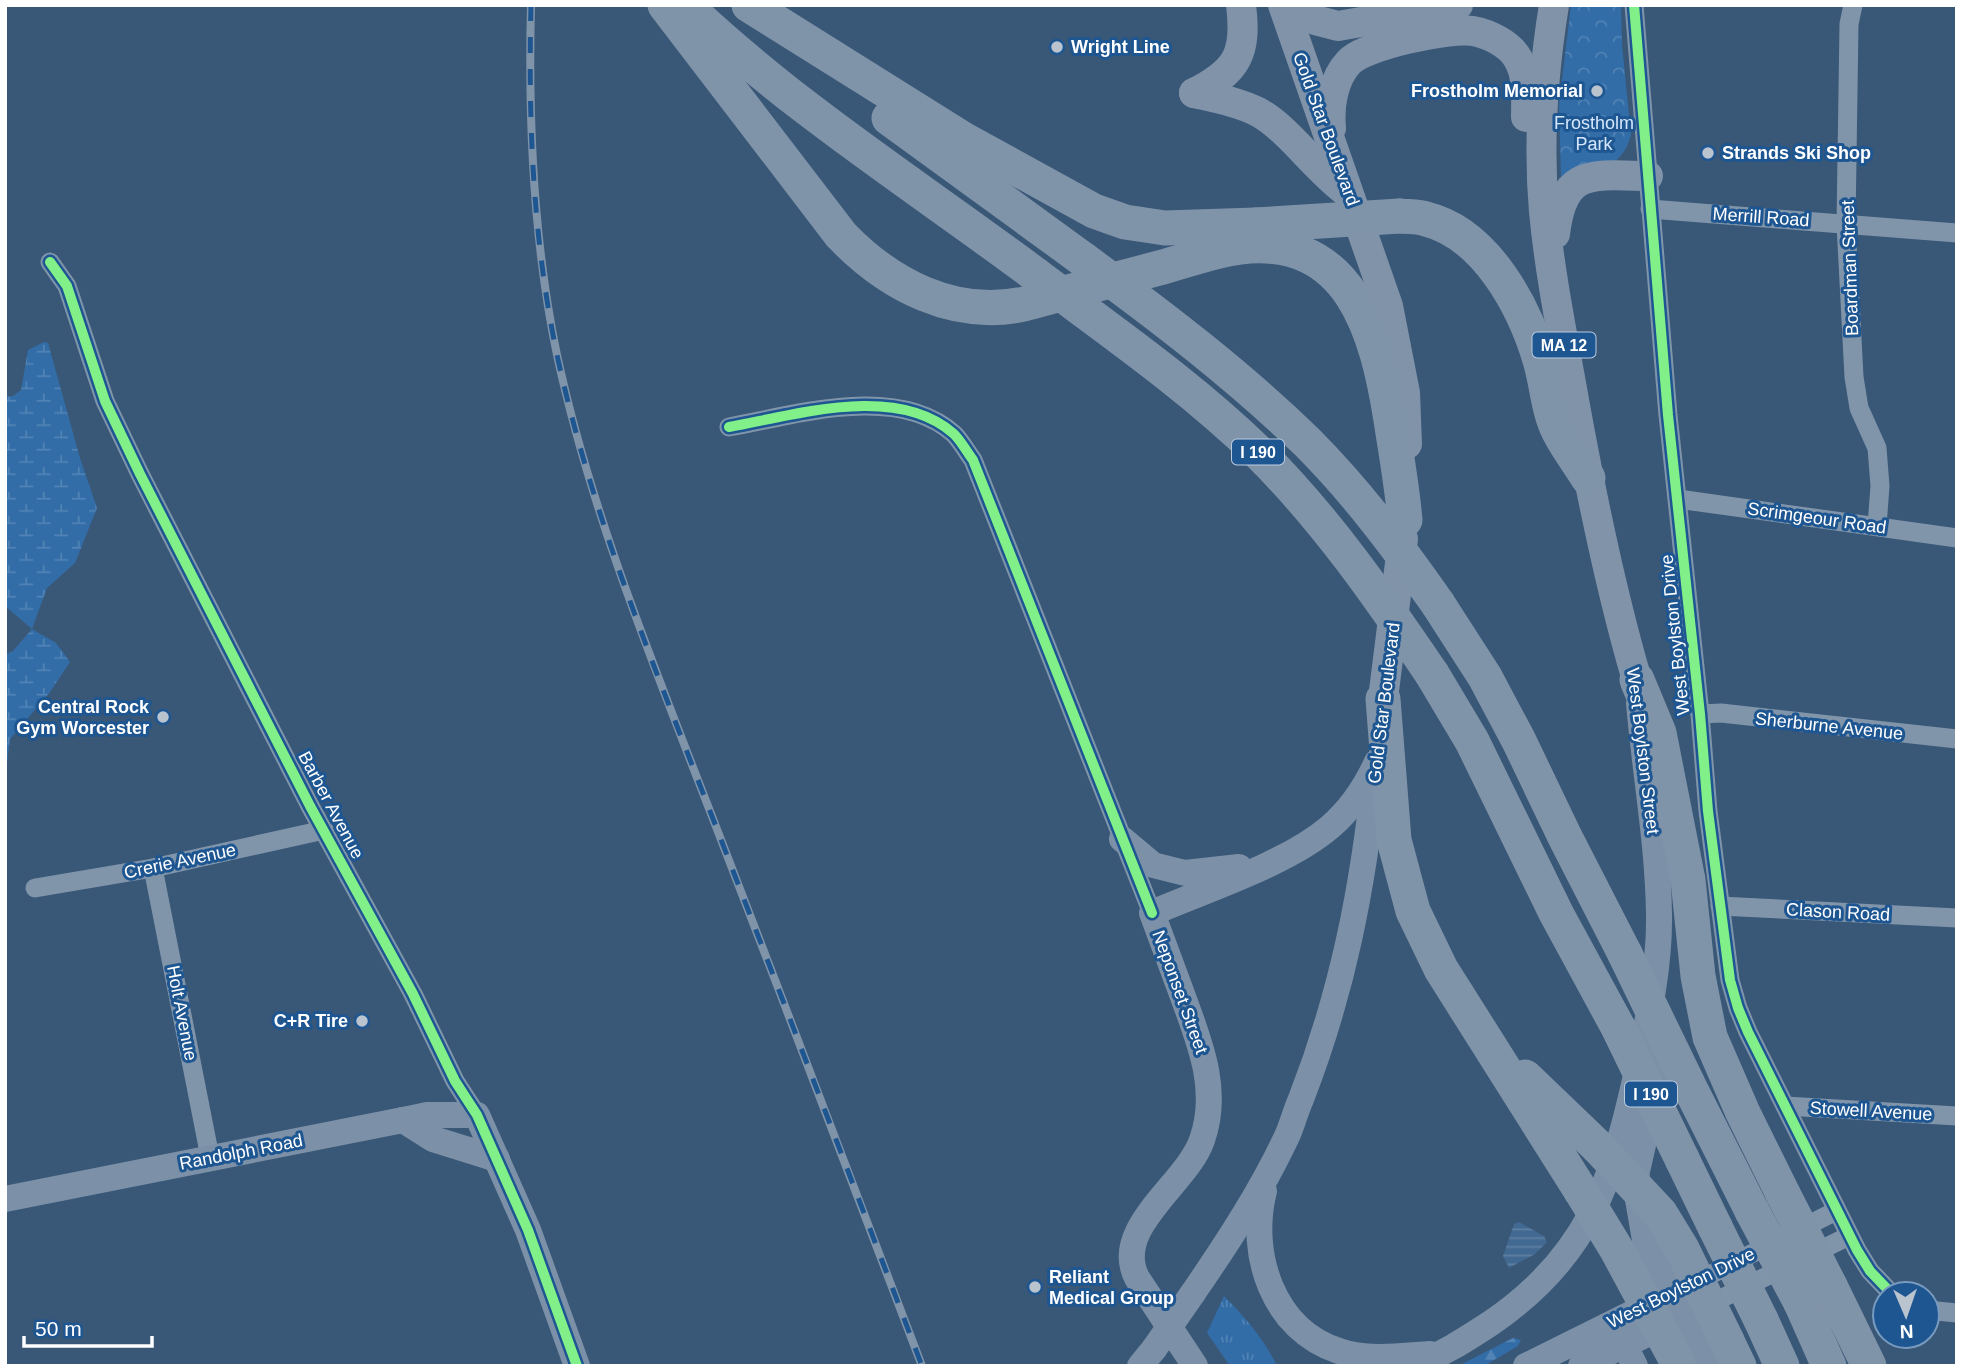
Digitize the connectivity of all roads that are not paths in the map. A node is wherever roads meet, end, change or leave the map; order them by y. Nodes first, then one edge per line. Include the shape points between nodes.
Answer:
1 (665, 5) edge
2 (685, 5) edge
3 (748, 5) edge
4 (1241, 5) edge
5 (1283, 5) edge
6 (1297, 5) edge
7 (1458, 5) edge
8 (1554, 5) edge
9 (1634, 5) edge
10 (1853, 5) edge
11 (1334, 153) junction
12 (1648, 176) junction
13 (1543, 183) junction
14 (1349, 194) junction
15 (1650, 209) junction
16 (1846, 224) junction
17 (1957, 233) edge
18 (50, 262) dead end
19 (1551, 270) junction
20 (729, 426) dead end
21 (1588, 478) junction
22 (1678, 499) junction
23 (1405, 520) junction
24 (1877, 526) junction
25 (1957, 538) edge
26 (1637, 680) junction
27 (1383, 699) junction
28 (1700, 714) junction
29 (1957, 739) edge
30 (1377, 762) junction
31 (324, 830) junction
32 (1122, 839) junction
33 (1266, 864) junction
34 (153, 868) junction
35 (35, 888) dead end
36 (1720, 906) junction
37 (1152, 913) junction
38 (1659, 918) junction
39 (1957, 918) edge
40 (1441, 969) junction
41 (1785, 1106) junction
42 (477, 1115) junction
43 (1957, 1116) edge
44 (402, 1120) junction
45 (209, 1157) junction
46 (497, 1159) junction
47 (1272, 1162) junction
48 (5, 1199) edge
49 (1836, 1211) junction
50 (1849, 1236) junction
51 (1879, 1280) edge
52 (1815, 1294) junction
53 (1679, 1305) junction
54 (1624, 1344) edge
55 (1444, 1353) junction
56 (1147, 1358) edge
57 (1706, 1360) edge
58 (577, 1366) edge
59 (1195, 1366) edge
60 (1412, 1366) edge
61 (1526, 1366) edge
62 (1581, 1366) edge
63 (1782, 1366) edge
64 (1829, 1366) edge
65 (1869, 1366) edge

1 - 23 highway via 841,235 869,262 917,291 965,306 1000,308 1238,247 1279,247 1320,262 1352,292 1372,335 1387,396
2 - 63 highway, I 190, bridge via 792,95 1199,399 1258,452 1319,519 1377,592 1472,741 1619,1029
3 - 21 highway, bridge via 963,139 1094,211 1125,222 1165,228 1400,216 1428,219 1459,235 1510,288 1540,359 1558,431
3 - 52 highway, I 190, bridge via 838,81 1207,351 1308,443 1363,504 1438,604 1485,677 1752,1211
4 - 14 main road via 1241,53 1230,71 1194,93 1261,113
5 - 11 main road, Gold Star Boulevard
6 - 7 main road via 1315,20 1338,26
8 - 13 main road, West Boylston Street / MA 12 via 1544,102
9 - 12 street, West Boylston Drive
10 - 16 street, Boardman Street
11 - 13 main road via 1331,103 1351,60 1390,43 1471,31 1494,39 1518,58 1525,82 1526,142
11 - 14 main road, Gold Star Boulevard
12 - 15 street, West Boylston Drive
12 - 19 main road via 1586,178 1572,186 1558,211
13 - 19 main road, West Boylston Street / MA 12
14 - 23 main road, Gold Star Boulevard via 1388,306 1403,380
15 - 16 street, Merrill Road
15 - 22 street, West Boylston Drive
16 - 17 street, Merrill Road
16 - 24 street, Boardman Street via 1854,377 1859,408 1880,464
18 - 31 street, Barber Avenue via 67,286 105,401 140,474
19 - 21 main road, West Boylston Street / MA 12
20 - 32 street via 853,405 898,407 932,419 955,435 973,460
21 - 26 main road, West Boylston Street / MA 12
22 - 24 street, Scrimgeour Road
22 - 28 street, West Boylston Drive
23 - 27 main road, Gold Star Boulevard
24 - 25 street, Scrimgeour Road
26 - 38 main road, West Boylston Street / MA 12
26 - 52 highway, bridge via 1659,733 1688,880 1710,1037 1783,1194
27 - 30 main road, Gold Star Boulevard
27 - 40 highway via 1394,840 1413,911
28 - 29 street, Sherburne Avenue
28 - 36 street, West Boylston Drive
30 - 33 main road via 1337,821
30 - 47 main road, Gold Star Boulevard via 1353,926 1336,998 1313,1069
31 - 34 street, Crerie Avenue
31 - 42 street, Barber Avenue
32 - 33 main road via 1153,865 1185,873
32 - 37 street
33 - 37 main road
34 - 35 street, Crerie Avenue
34 - 45 street, Holt Avenue
36 - 39 street, Clason Road
36 - 41 street, West Boylston Drive via 1738,1008
37 - 59 main road, Neponset Street via 1205,1057 1209,1099 1201,1142 1136,1234 1131,1258 1132,1268
38 - 53 main road via 1668,1007 1636,1188 1645,1240
38 - 55 main road, West Boylston Street / MA 12 via 1641,1055 1609,1177 1595,1207 1580,1237 1544,1280 1524,1299
40 - 57 highway, bridge via 1617,1250
40 - 57 highway, bridge via 1535,1088 1598,1147 1667,1223
41 - 43 street, Stowell Avenue
41 - 49 street, West Boylston Drive
42 - 44 main road, Randolph Road
42 - 46 main road, Barber Avenue
44 - 45 main road, Randolph Road
44 - 46 main road via 433,1139
45 - 48 main road, Randolph Road
46 - 58 main road, Barber Avenue
47 - 55 main road via 1260,1216 1261,1250 1270,1287 1290,1319 1340,1352 1381,1357
47 - 56 main road, Gold Star Boulevard, bridge via 1234,1235
49 - 50 street, West Boylston Drive
49 - 53 street, West Boylston Drive
50 - 51 street
50 - 53 street, West Boylston Drive
52 - 64 highway, I 190
52 - 65 highway
53 - 54 main road, West Boylston Drive
53 - 57 main road
54 - 61 main road, West Boylston Drive
54 - 62 main road, West Boylston Drive
55 - 60 main road, West Boylston Street / MA 12

